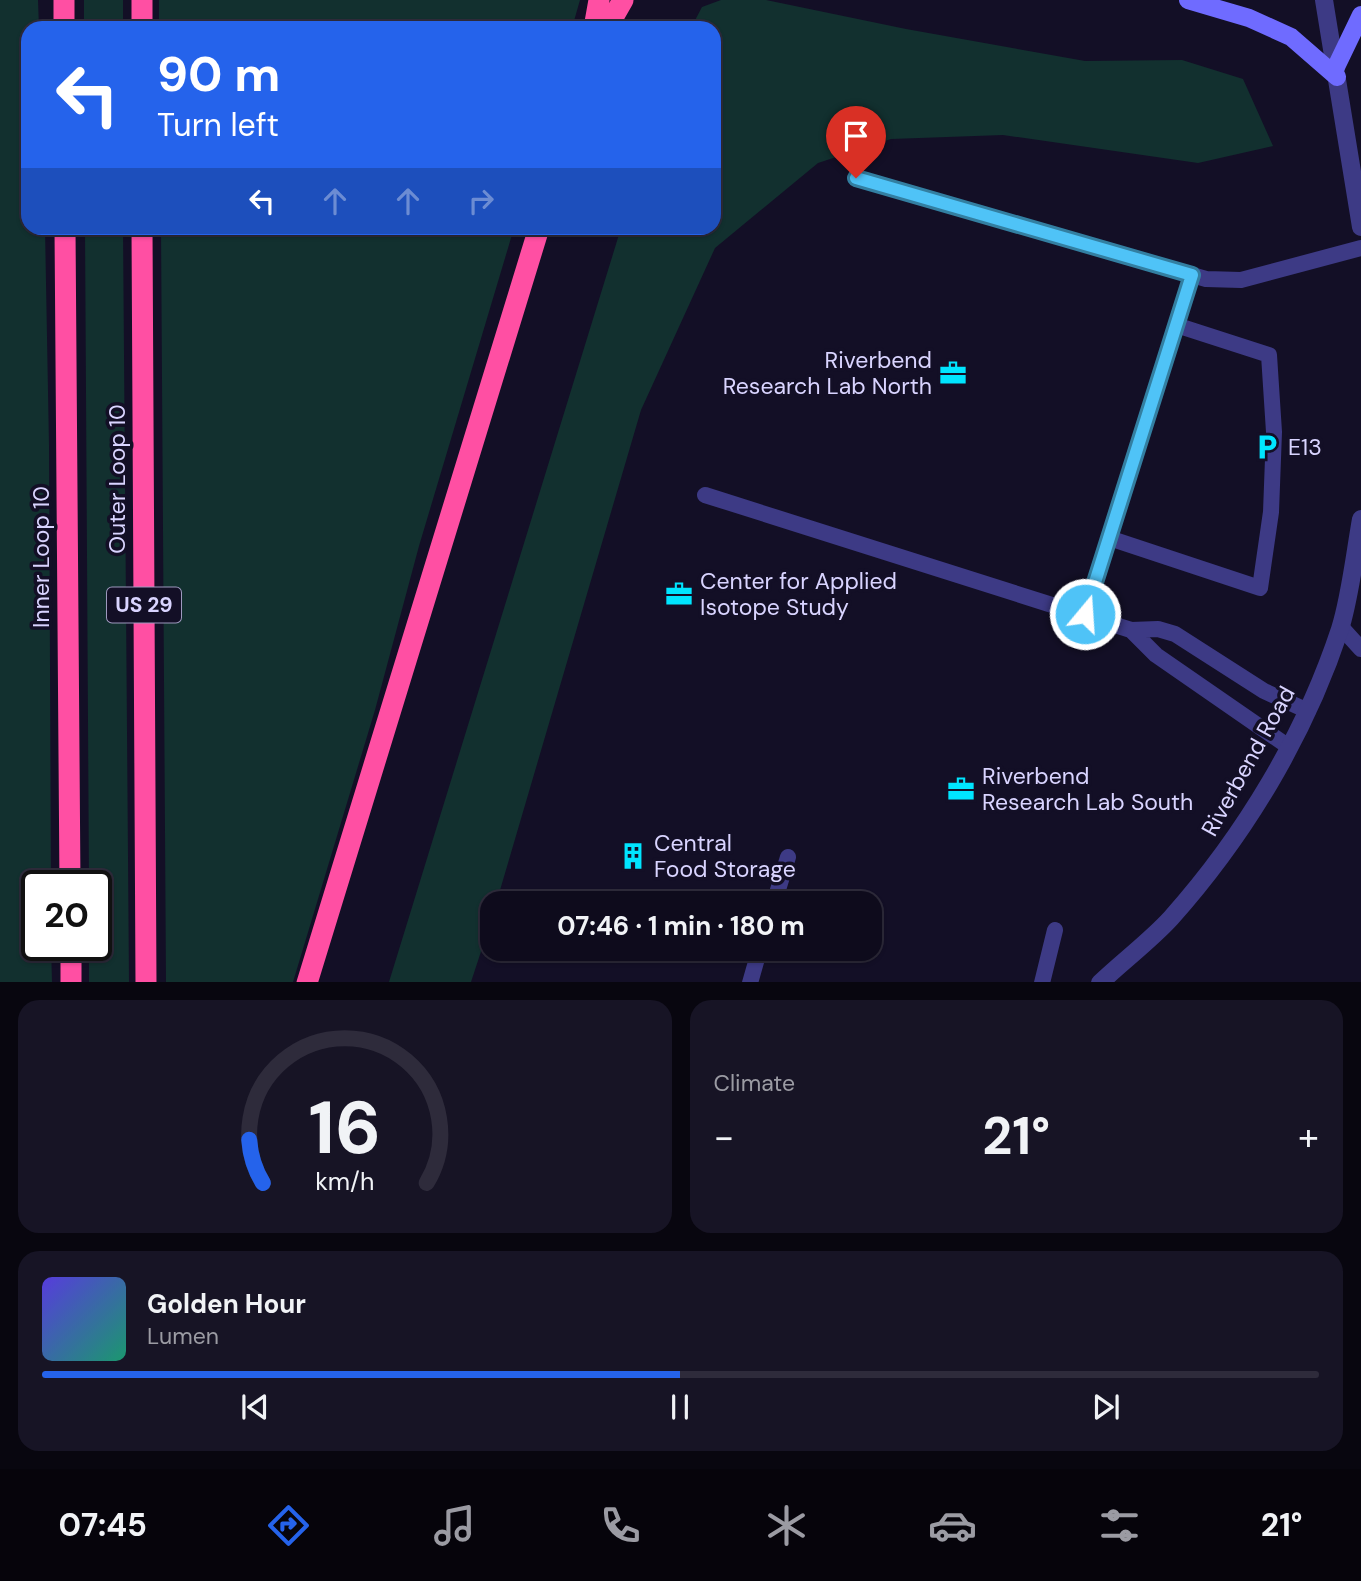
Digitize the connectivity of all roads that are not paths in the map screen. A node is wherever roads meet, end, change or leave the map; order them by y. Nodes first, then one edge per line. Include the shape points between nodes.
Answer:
1 (64, 0) edge
2 (142, 0) edge
3 (599, 0) edge
4 (623, 0) edge
5 (1188, 0) edge
6 (1324, 0) edge
7 (1361, 15) edge
8 (64, 21) edge
9 (142, 21) edge
10 (595, 21) edge
11 (611, 21) edge
12 (1336, 73) junction
13 (856, 178) dead end
14 (1361, 227) edge
15 (65, 235) edge
16 (142, 235) edge
17 (537, 235) edge
18 (1361, 248) edge
19 (1192, 275) junction
20 (1176, 325) junction
21 (705, 495) dead end
22 (1361, 519) edge
23 (1109, 538) junction
24 (1085, 614) junction
25 (1341, 627) junction
26 (1131, 630) junction
27 (1361, 649) edge
28 (1308, 711) junction
29 (1289, 747) junction
30 (788, 857) dead end
31 (70, 870) edge
32 (778, 891) edge
33 (1055, 930) dead end
34 (71, 961) edge
35 (756, 961) edge
36 (71, 982) edge
37 (146, 982) edge
38 (307, 982) edge
39 (750, 982) edge
40 (1042, 982) edge
41 (1100, 982) edge

1 - 8 highway
2 - 9 highway
3 - 10 highway
4 - 11 highway
5 - 12 main road via 1249,18 1290,37
6 - 12 street
7 - 12 main road
12 - 14 street
13 - 19 lane
15 - 31 highway, Inner Loop 10
16 - 37 highway, Outer Loop 10 / US 29
17 - 38 highway
18 - 19 lane via 1241,280
19 - 20 lane
20 - 23 lane
20 - 23 lane via 1269,355 1274,432 1271,512 1259,589
21 - 24 lane
22 - 25 street, Riverbend Road
23 - 24 lane
24 - 26 lane
25 - 27 lane
25 - 28 street, Riverbend Road
26 - 28 lane via 1175,634 1264,691
26 - 29 lane via 1156,655
28 - 29 street, Riverbend Road
29 - 41 street, Riverbend Road via 1226,852 1170,920
30 - 32 lane
33 - 40 lane
34 - 36 highway
35 - 39 lane

